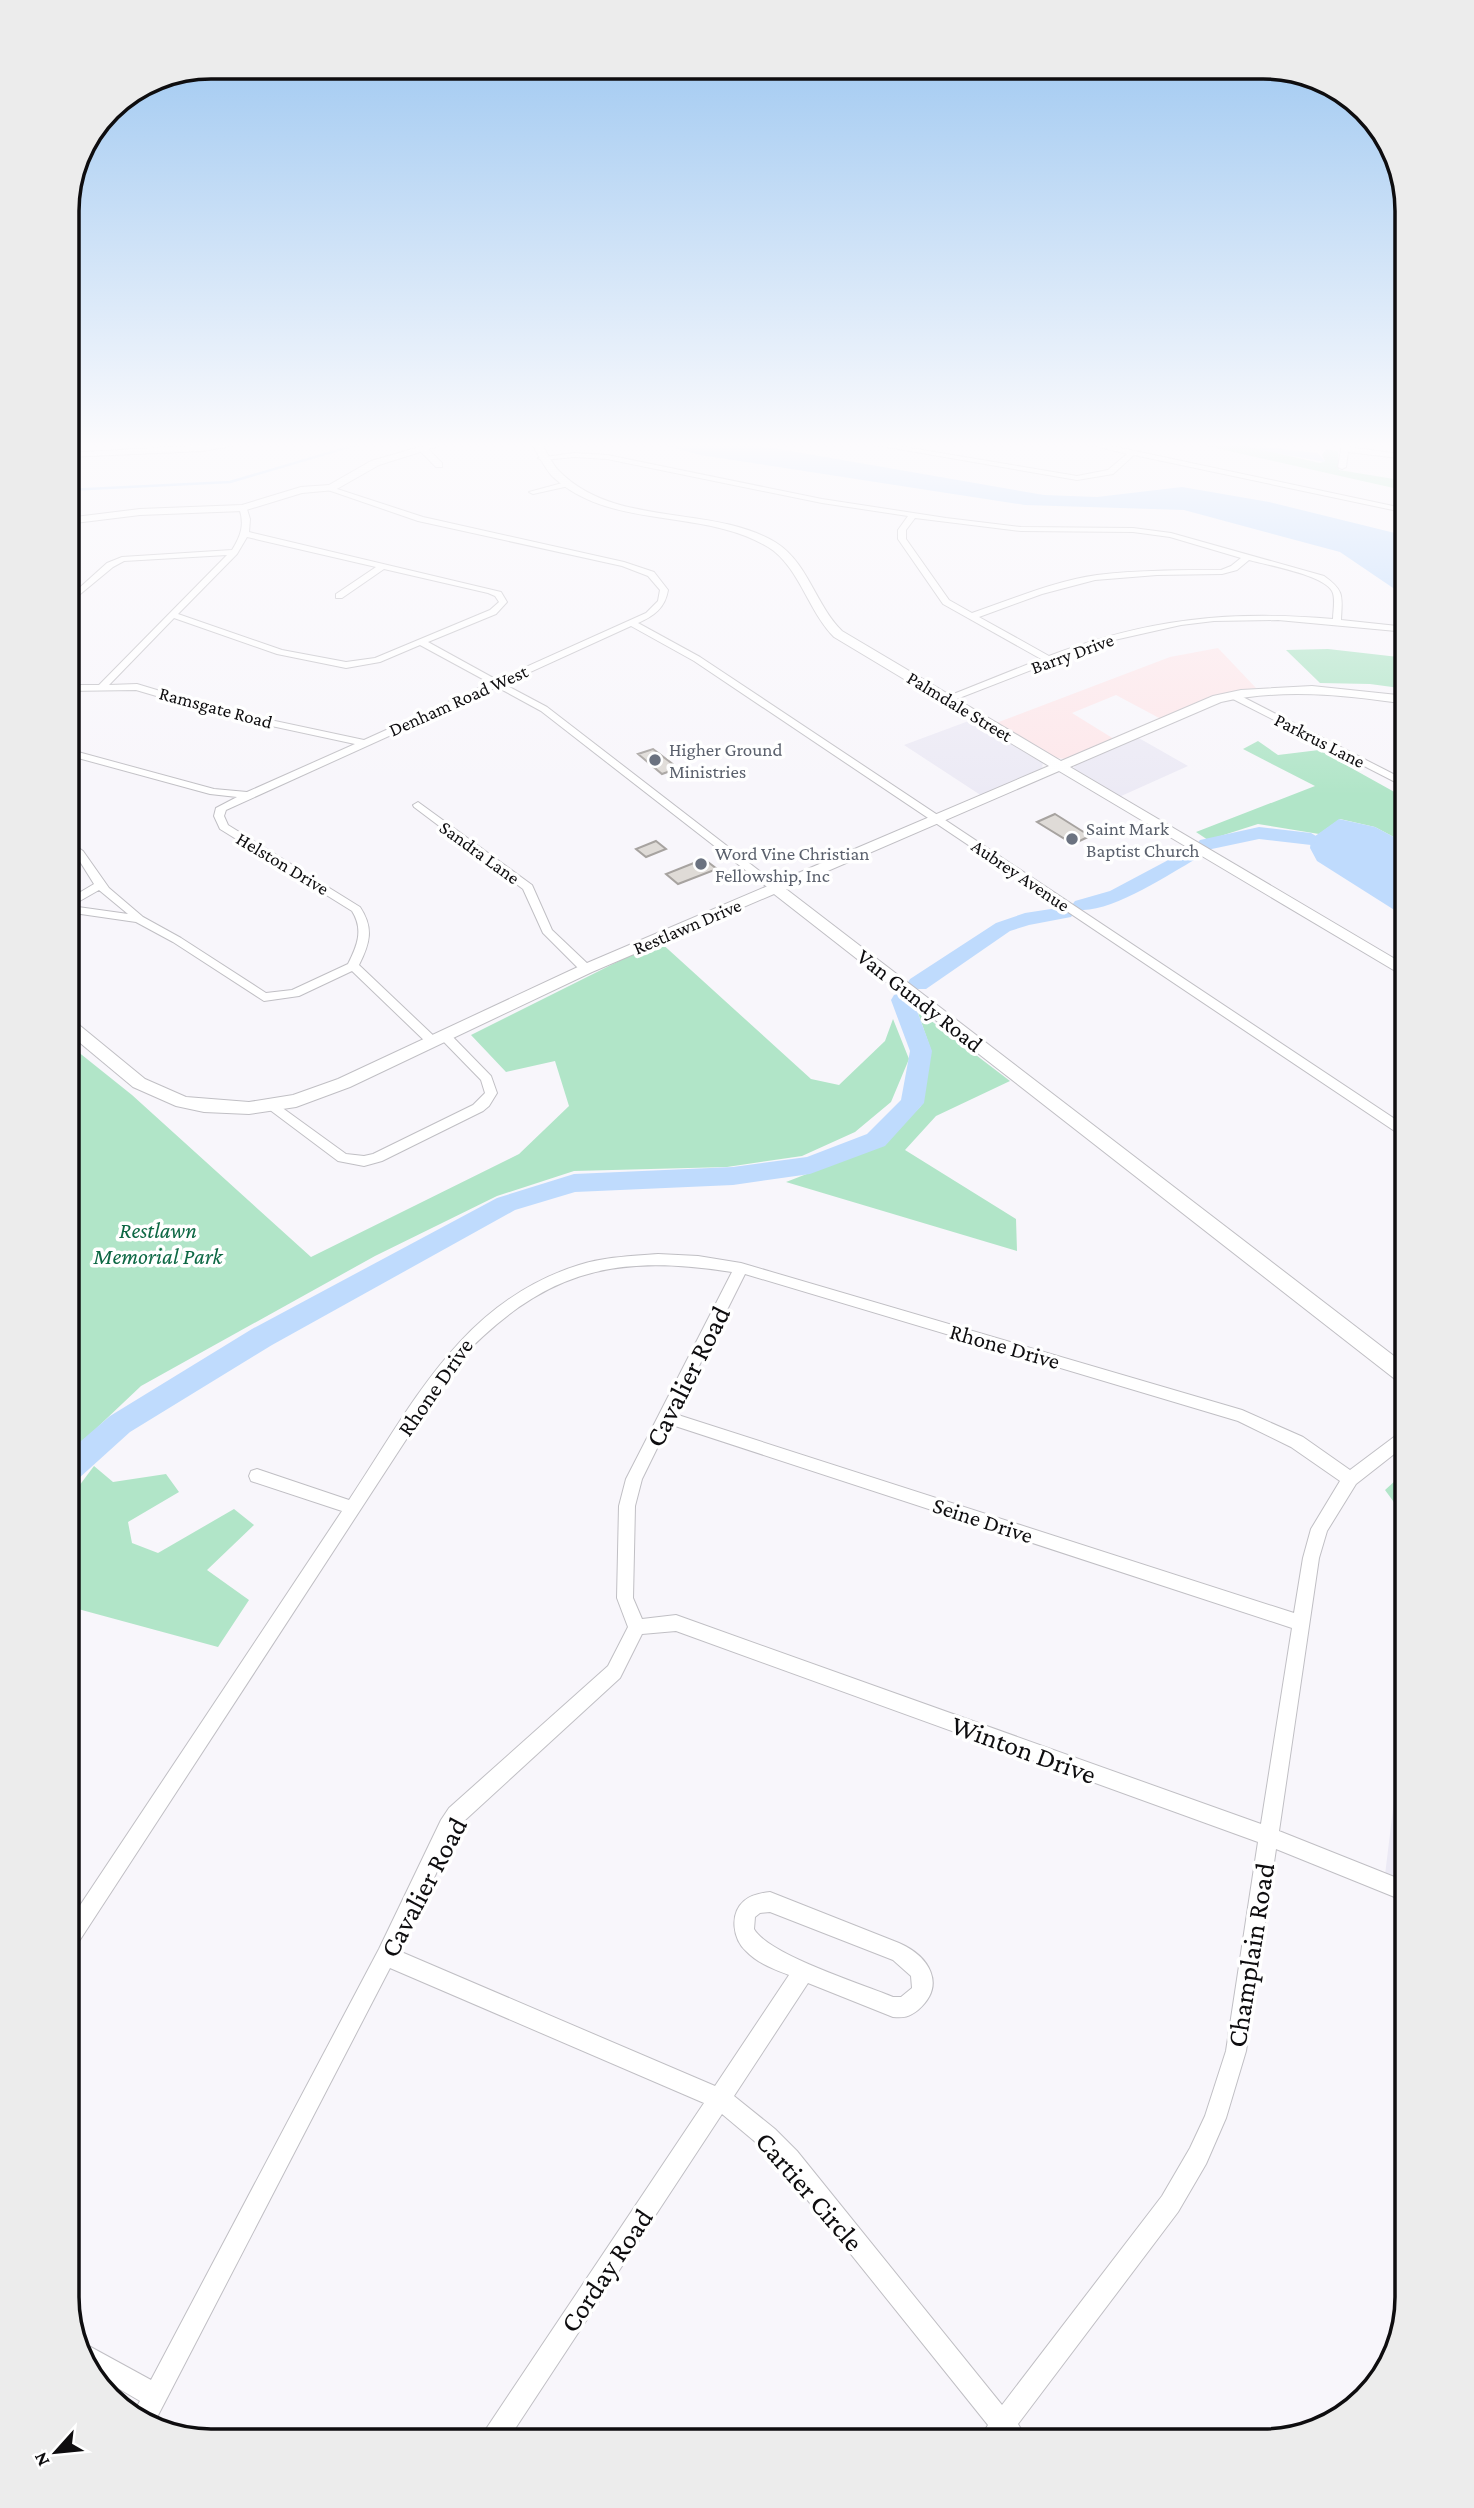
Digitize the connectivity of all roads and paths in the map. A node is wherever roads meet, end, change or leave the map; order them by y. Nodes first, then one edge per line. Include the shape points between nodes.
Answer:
1 (118, 561) edge
2 (225, 561) edge
3 (361, 561) edge
4 (604, 561) edge
5 (789, 561) edge
6 (917, 561) edge
7 (1242, 561) edge
8 (1262, 561) edge
9 (382, 566) junction
10 (79, 592) edge
11 (339, 596) dead end
12 (173, 615) junction
13 (970, 617) junction
14 (1338, 621) junction
15 (632, 623) junction
16 (1395, 628) edge
17 (421, 642) junction
18 (1050, 660) junction
19 (497, 683) junction
20 (103, 686) junction
21 (79, 687) edge
22 (1232, 695) junction
23 (949, 699) junction
24 (1395, 699) edge
25 (364, 743) junction
26 (79, 755) edge
27 (1060, 766) junction
28 (1395, 778) edge
29 (214, 792) junction
30 (245, 795) junction
31 (418, 805) dead end
32 (221, 808) junction
33 (937, 819) junction
34 (79, 852) edge
35 (101, 885) junction
36 (775, 888) junction
37 (79, 899) edge
38 (79, 909) edge
39 (139, 919) junction
40 (1395, 965) edge
41 (353, 966) junction
42 (586, 969) junction
43 (79, 1034) edge
44 (439, 1039) junction
45 (272, 1107) junction
46 (1395, 1124) edge
47 (741, 1268) junction
48 (1395, 1367) edge
49 (666, 1417) junction
50 (1395, 1446) edge
51 (257, 1476) dead end
52 (1350, 1479) junction
53 (354, 1508) junction
54 (1301, 1623) junction
55 (637, 1627) junction
56 (1270, 1837) junction
57 (1395, 1887) edge
58 (79, 1922) edge
59 (386, 1956) junction
60 (804, 1971) junction
61 (721, 2099) junction
62 (96, 2363) edge
63 (155, 2396) junction
64 (146, 2413) edge
65 (501, 2429) edge
66 (998, 2429) edge
67 (1008, 2429) edge

1 - 10 street
2 - 12 street
3 - 9 street
4 - 15 street, Denham Road West via 643,570 657,578 664,590 657,608
5 - 23 street, Palmdale Street via 831,628
6 - 13 street via 946,602
7 - 13 street via 1222,572 1132,574 1075,582
8 - 14 street via 1325,580 1338,594
9 - 11 street
9 - 17 street via 498,594 503,603 493,612
12 - 17 street via 280,652 338,665 366,663
12 - 20 street
13 - 18 street
14 - 16 street, Barry Drive
14 - 18 street, Barry Drive via 1270,617 1187,621 1121,635
15 - 19 street, Denham Road West
15 - 33 street, Aubrey Avenue via 697,659
17 - 19 street, Van Gundy Road
18 - 23 street, Barry Drive
19 - 25 street, Denham Road West
19 - 36 street, Van Gundy Road via 544,709
20 - 21 street, Ramsgate Road
20 - 25 street, Ramsgate Road via 153,690 221,712
22 - 24 street, Restlawn Drive via 1302,689
22 - 27 street, Restlawn Drive
22 - 28 street, Parkrus Lane
23 - 27 street, Palmdale Street
25 - 30 street, Denham Road West
26 - 29 street, Helston Drive
27 - 33 street, Restlawn Drive
27 - 40 street, Palmdale Street
29 - 30 street, Helston Drive
29 - 32 street
30 - 32 street, Helston Drive
31 - 42 street, Sandra Lane via 528,887 547,931
32 - 41 street, Helston Drive via 224,827 356,909 366,932
33 - 36 street, Restlawn Drive
33 - 46 street, Aubrey Avenue
34 - 35 street
35 - 37 street
35 - 39 street
36 - 42 street, Restlawn Drive
36 - 48 street, Van Gundy Road
38 - 39 street
39 - 41 street via 264,997 295,993
41 - 44 street
42 - 44 street, Restlawn Drive
43 - 45 street, Restlawn Drive via 159,1094 204,1106
44 - 45 street, Restlawn Drive via 318,1094
44 - 45 street via 487,1079 491,1093 478,1108 377,1158 343,1158
47 - 49 street, Cavalier Road
47 - 52 street, Rhone Drive via 1242,1416 1297,1442
47 - 53 street, Rhone Drive via 640,1258 587,1268 516,1299 485,1322 451,1359
49 - 54 street, Seine Drive
49 - 55 street, Cavalier Road via 634,1479 627,1506 625,1598
50 - 52 street, Champlain Road
51 - 53 street
52 - 54 street, Champlain Road via 1319,1529
53 - 58 street, Rhone Drive
54 - 56 street, Champlain Road
55 - 56 street, Winton Drive via 677,1623
55 - 59 street, Cavalier Road via 614,1672 456,1815
56 - 57 street, Winton Drive
56 - 67 street, Champlain Road via 1236,2051 1215,2118 1170,2204
59 - 61 street, Cartier Circle
59 - 63 street, Cavalier Road
60 - 60 street via 893,2007 904,2008 922,1993 924,1982 920,1969 899,1953 770,1902 757,1903 748,1910 743,1921 752,1946
60 - 61 street, Corday Road
61 - 65 street, Corday Road
61 - 66 street, Cartier Circle via 789,2160
62 - 63 street
63 - 64 street, Cavalier Road

